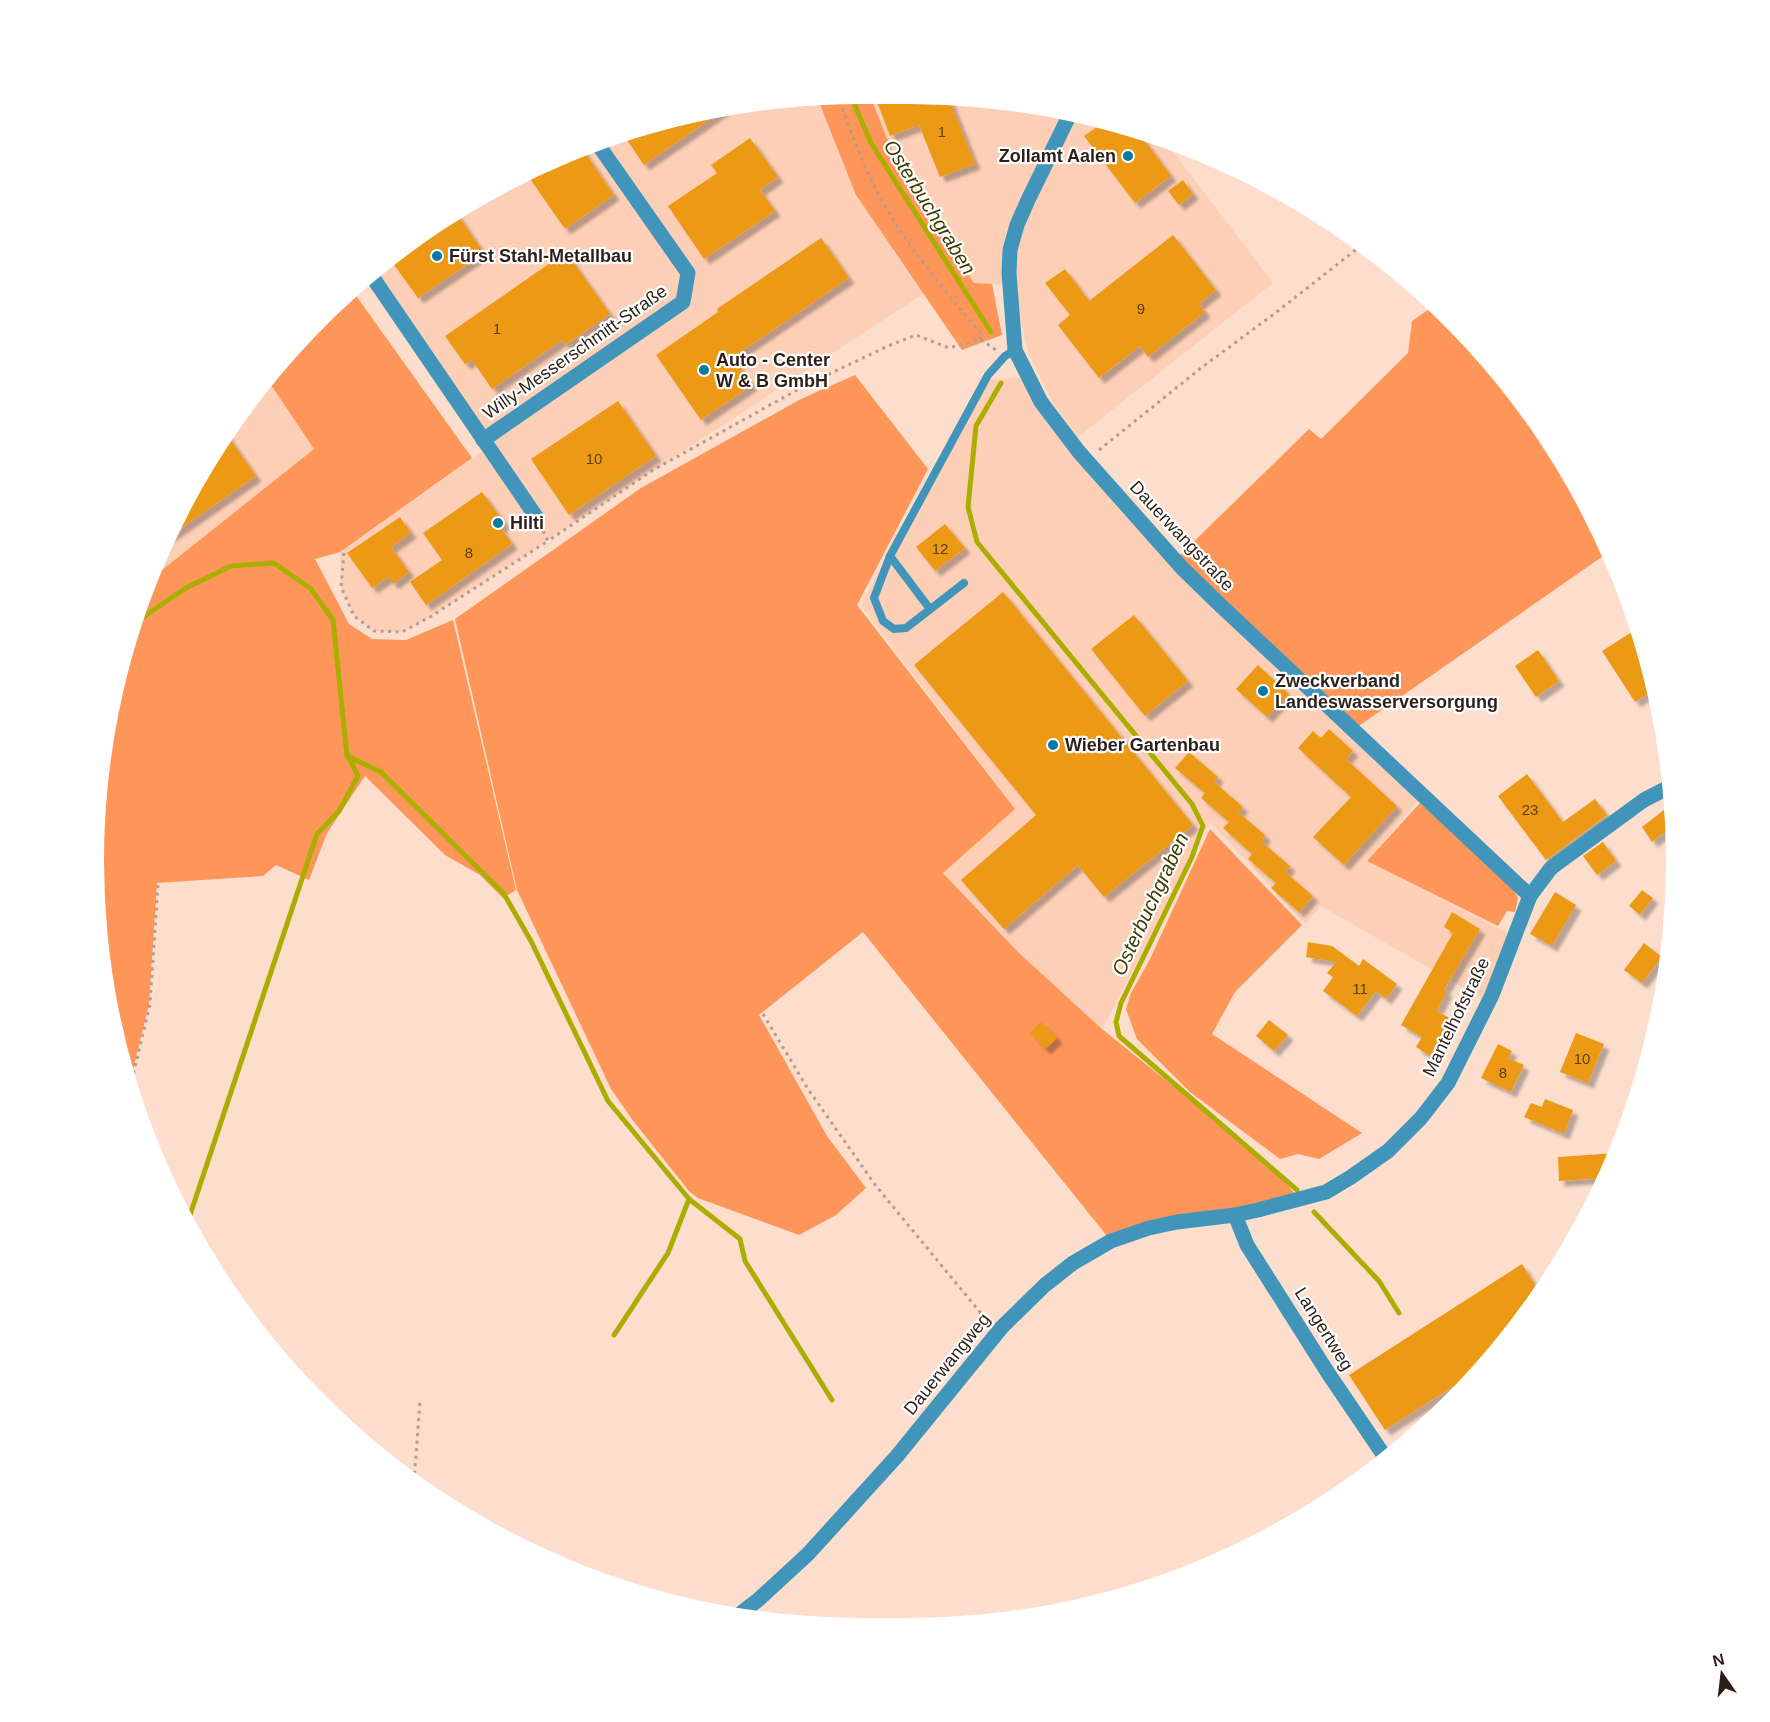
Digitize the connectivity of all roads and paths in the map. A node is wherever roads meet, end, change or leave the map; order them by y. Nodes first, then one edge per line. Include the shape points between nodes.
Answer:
1 (841, 104) edge
2 (1067, 120) edge
3 (602, 150) edge
4 (1356, 250) edge
5 (375, 281) edge
6 (980, 339) junction
7 (1010, 353) junction
8 (483, 440) junction
9 (1086, 461) junction
10 (537, 518) joint
11 (548, 541) junction
12 (344, 553) dead end
13 (890, 556) junction
14 (964, 583) dead end
15 (930, 609) junction
16 (1663, 790) edge
17 (158, 884) dead end
18 (1530, 896) junction
19 (763, 1014) dead end
20 (134, 1072) edge
21 (1235, 1215) junction
22 (1002, 1327) junction
23 (420, 1401) dead end
24 (1381, 1453) edge
25 (415, 1473) edge
26 (746, 1609) edge

1 - 6 path via 863,162 891,216 926,267 982,335
2 - 7 street, Dauerwangstraße via 1017,225 1010,250
3 - 8 street, Willy-Messerschmitt-Straße via 687,273 683,302
4 - 9 path
5 - 8 street, Willy-Messerschmitt-Straße
6 - 7 path
6 - 11 path via 949,348 916,335 888,346 653,470
7 - 9 street, Dauerwangstraße
7 - 13 lane via 988,375
8 - 10 street, Willy-Messerschmitt-Straße
9 - 18 street, Dauerwangstraße via 1210,596
10 - 11 path
11 - 12 path via 402,632 374,630 354,616 341,587
13 - 15 lane
13 - 15 lane via 874,598 883,621 894,629 906,628
14 - 15 lane
16 - 18 street, Mantelhofstraße via 1551,868
17 - 20 path via 150,1004
18 - 21 street, Mantelhofstraße via 1492,995 1448,1083 1422,1118 1381,1156 1326,1192
19 - 22 path via 808,1089 876,1186 984,1317
21 - 22 street, Dauerwangweg via 1177,1222 1112,1241 1044,1285
21 - 24 street, Langertweg via 1247,1245
22 - 26 street, Dauerwangweg via 850,1508 808,1554
23 - 25 path

